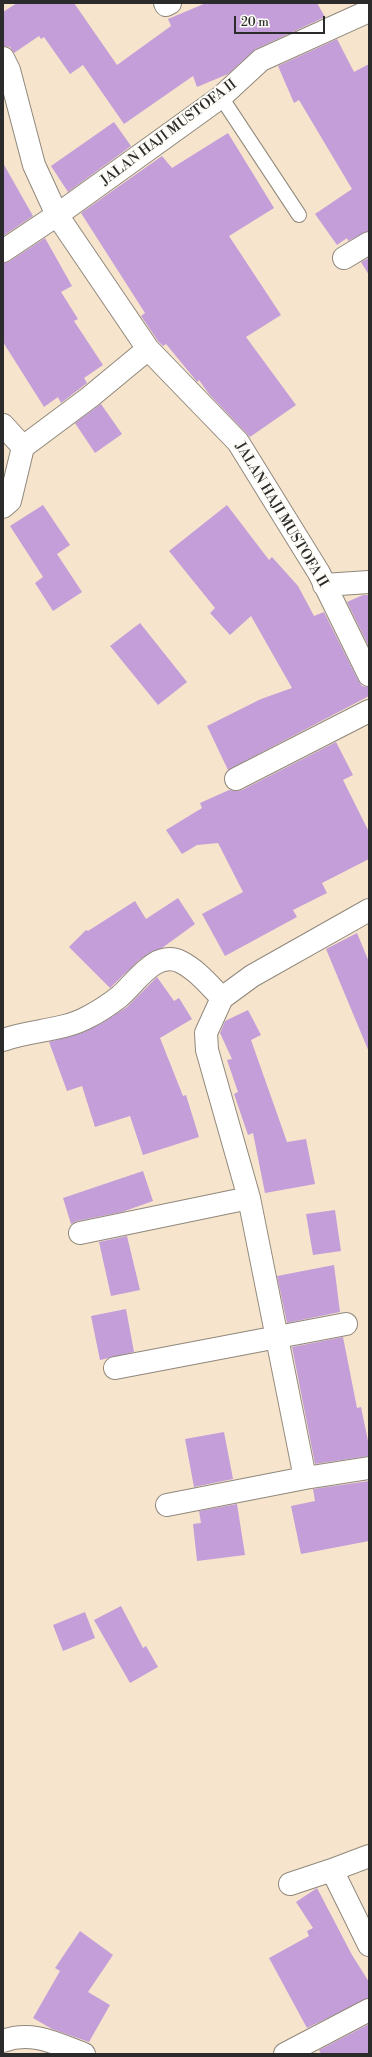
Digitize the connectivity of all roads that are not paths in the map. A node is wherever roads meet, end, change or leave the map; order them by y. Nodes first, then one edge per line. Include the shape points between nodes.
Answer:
1 (165, 3) edge
2 (170, 3) edge
3 (369, 11) edge
4 (3, 58) edge
5 (221, 97) junction
6 (57, 215) junction
7 (299, 216) dead end
8 (369, 243) edge
9 (3, 251) edge
10 (344, 258) dead end
11 (148, 348) junction
12 (3, 425) edge
13 (23, 447) junction
14 (3, 507) edge
15 (369, 582) edge
16 (324, 585) junction
17 (369, 675) edge
18 (369, 711) edge
19 (236, 779) dead end
20 (369, 910) edge
21 (222, 998) junction
22 (3, 1040) edge
23 (249, 1198) junction
24 (80, 1233) dead end
25 (346, 1324) dead end
26 (276, 1336) junction
27 (115, 1368) dead end
28 (369, 1468) edge
29 (305, 1478) junction
30 (167, 1505) dead end
31 (369, 1856) edge
32 (332, 1870) junction
33 (290, 1884) dead end
34 (369, 1944) edge
35 (369, 2010) edge
36 (3, 2041) edge
37 (84, 2054) edge
38 (285, 2054) edge

1 - 2 street
3 - 5 street, JALAN HAJI MUSTOFA II via 261,60
4 - 6 street, JALAN HAJI MUSTOFA II via 9,70 34,165
5 - 6 street, JALAN HAJI MUSTOFA II
5 - 7 lane
6 - 9 street, JALAN HAJI MUSTOFA II
6 - 11 street, JALAN HAJI MUSTOFA II
8 - 10 street
11 - 13 street via 90,397
11 - 16 street, JALAN HAJI MUSTOFA II via 238,442
12 - 13 street
13 - 14 street via 10,501
15 - 16 street
16 - 17 street, JALAN HAJI MUSTOFA II
18 - 19 street
20 - 21 street via 252,976
21 - 22 street via 192,969 174,959 163,960 150,967 119,997 87,1018
21 - 23 street via 206,1033 207,1050
23 - 24 street
23 - 26 street
25 - 26 street
26 - 27 street
26 - 29 street
28 - 29 street
29 - 30 street
31 - 32 street
32 - 33 street
32 - 34 street
35 - 38 street
36 - 37 street via 24,2036 47,2040

